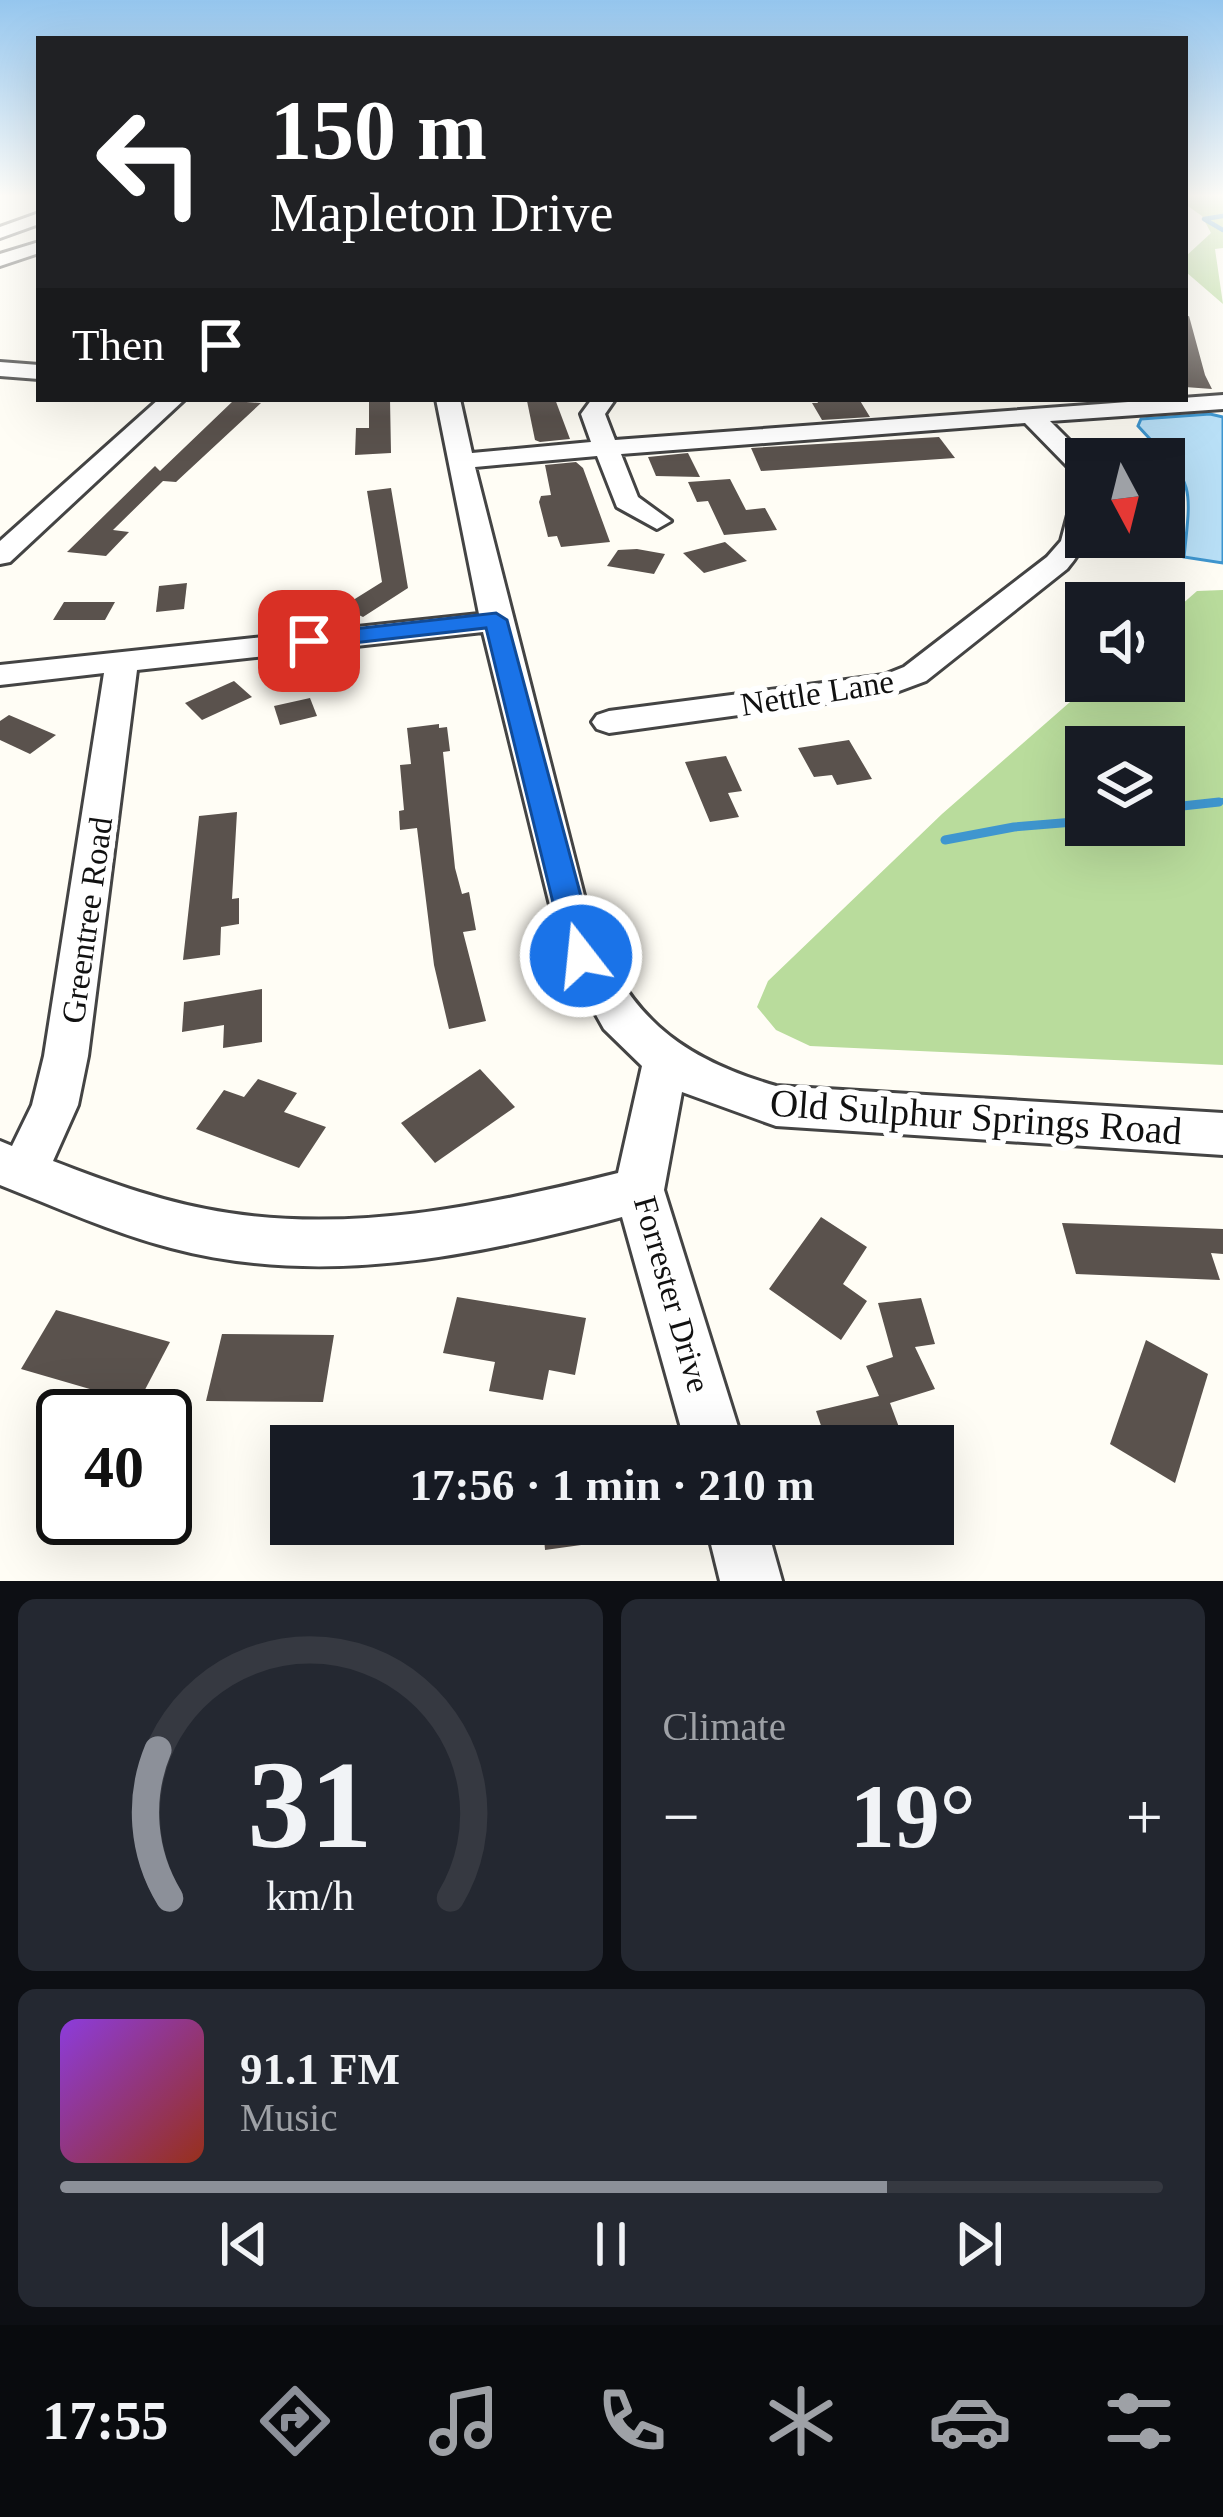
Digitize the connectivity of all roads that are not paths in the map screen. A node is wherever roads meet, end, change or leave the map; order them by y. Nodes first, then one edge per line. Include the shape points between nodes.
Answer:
1 (0, 369) edge
2 (36, 372) edge
3 (170, 402) edge
4 (449, 402) edge
5 (601, 402) edge
6 (889, 402) edge
7 (1223, 402) edge
8 (1140, 403) edge
9 (1031, 415) junction
10 (905, 424) junction
11 (603, 449) junction
12 (1065, 450) edge
13 (463, 461) junction
14 (657, 521) dead end
15 (6, 544) edge
16 (1065, 554) edge
17 (496, 620) junction
18 (122, 662) junction
19 (0, 675) edge
20 (609, 722) dead end
21 (666, 1061) junction
22 (1223, 1134) edge
23 (12, 1168) edge
24 (639, 1190) junction
25 (709, 1425) edge
26 (742, 1545) edge
27 (751, 1581) edge

1 - 2 street
3 - 15 street
4 - 13 street
5 - 11 street via 593,414
6 - 10 street
7 - 8 street
8 - 9 street
9 - 10 street
9 - 12 street
10 - 11 street
11 - 13 street
11 - 14 street via 626,501
13 - 17 street
16 - 20 street, Nettle Lane via 915,674 891,684
17 - 18 street
17 - 21 street via 581,956 618,1020
18 - 19 street
18 - 23 street, Greentree Road via 66,1056 55,1106
21 - 22 street, Old Sulphur Springs Road via 738,1096 814,1112
21 - 24 street, Forrester Drive
23 - 24 street via 173,1226 297,1243 484,1227
24 - 25 street, Forrester Drive
26 - 27 street

